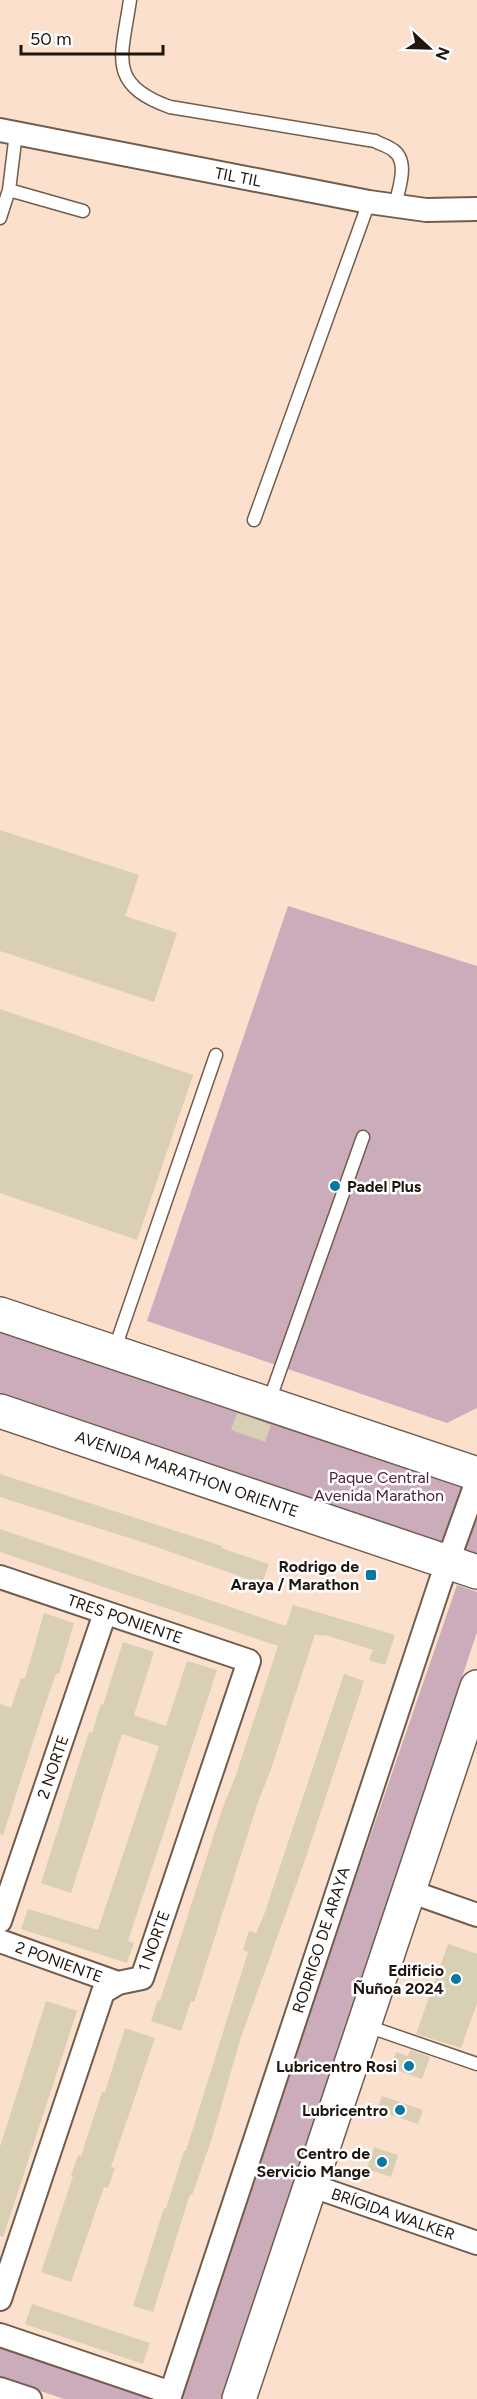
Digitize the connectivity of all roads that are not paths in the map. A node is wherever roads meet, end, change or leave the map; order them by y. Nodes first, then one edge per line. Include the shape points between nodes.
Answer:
1 (130, 0) edge
2 (8, 131) edge
3 (9, 190) junction
4 (369, 202) junction
5 (395, 206) junction
6 (477, 209) edge
7 (83, 211) dead end
8 (0, 218) edge
9 (254, 520) dead end
10 (216, 1055) dead end
11 (363, 1137) dead end
12 (0, 1314) edge
13 (113, 1352) junction
14 (268, 1404) junction
15 (0, 1411) edge
16 (477, 1474) edge
17 (477, 1481) edge
18 (462, 1567) edge
19 (0, 1577) edge
20 (105, 1613) junction
21 (249, 1661) joint
22 (477, 1687) edge
23 (409, 1891) junction
24 (477, 1915) edge
25 (0, 1921) edge
26 (0, 1941) edge
27 (118, 1983) junction
28 (363, 2025) junction
29 (477, 2064) edge
30 (310, 2185) junction
31 (477, 2243) edge
32 (0, 2299) edge
33 (0, 2335) edge
34 (0, 2389) edge
35 (170, 2396) edge
36 (30, 2399) edge
37 (239, 2399) edge

1 - 5 lane via 121,59 128,82 136,91 170,107 375,141 394,150 401,161
2 - 3 lane
2 - 4 street, TIL TIL
3 - 7 lane
3 - 8 lane
4 - 5 street, TIL TIL
4 - 9 lane
5 - 6 street, TIL TIL
10 - 13 lane
11 - 14 lane
12 - 13 main road
13 - 14 main road
14 - 16 main road
15 - 18 main road, AVENIDA MARATHON ORIENTE
17 - 18 street, RODRIGO DE ARAYA
18 - 35 street, RODRIGO DE ARAYA
19 - 20 street, TRES PONIENTE
20 - 21 street, TRES PONIENTE
20 - 25 street, 2 NORTE
21 - 27 street, 1 NORTE via 142,1978
22 - 23 main road
23 - 24 street
23 - 28 main road
26 - 27 street, 2 PONIENTE
27 - 32 street, 1 NORTE via 103,1992
28 - 29 lane
28 - 30 main road
30 - 31 street, BRÍGIDA WALKER
30 - 37 main road
33 - 35 street
34 - 36 street

